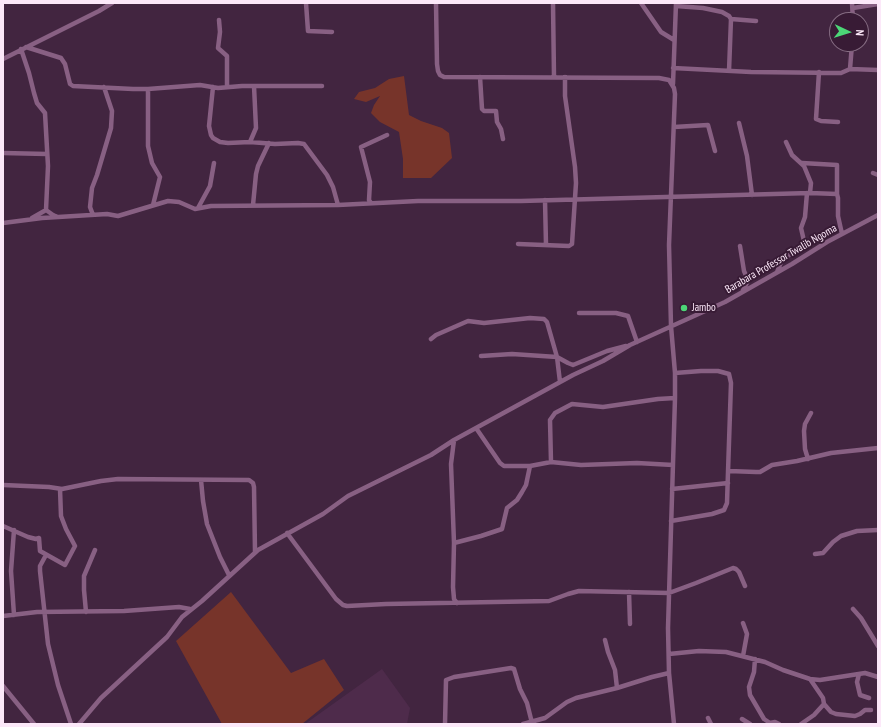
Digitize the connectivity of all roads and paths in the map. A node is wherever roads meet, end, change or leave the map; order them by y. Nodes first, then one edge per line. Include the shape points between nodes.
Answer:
1 (112, 3) edge
2 (306, 3) edge
3 (436, 3) edge
4 (553, 3) edge
5 (641, 3) edge
6 (878, 4) edge
7 (676, 5) edge
8 (852, 6) edge
9 (730, 19) junction
10 (218, 20) dead end
11 (756, 21) dead end
12 (332, 32) dead end
13 (674, 40) junction
14 (24, 48) junction
15 (851, 52) edge
16 (3, 58) edge
17 (673, 68) junction
18 (850, 69) junction
19 (878, 70) edge
20 (729, 71) junction
21 (819, 72) junction
22 (480, 77) junction
23 (554, 77) junction
24 (566, 77) junction
25 (673, 84) junction
26 (254, 86) junction
27 (322, 86) dead end
28 (104, 87) junction
29 (213, 87) junction
30 (227, 87) junction
31 (148, 89) junction
32 (838, 122) dead end
33 (739, 123) dead end
34 (674, 127) junction
35 (388, 135) dead end
36 (503, 139) dead end
37 (250, 142) junction
38 (786, 142) dead end
39 (269, 143) junction
40 (715, 151) dead end
41 (3, 154) edge
42 (47, 154) junction
43 (214, 163) dead end
44 (802, 163) junction
45 (808, 193) junction
46 (837, 194) junction
47 (752, 195) junction
48 (671, 198) junction
49 (575, 199) junction
50 (545, 200) junction
51 (371, 203) junction
52 (154, 204) junction
53 (338, 205) junction
54 (254, 206) junction
55 (198, 208) junction
56 (46, 210) junction
57 (93, 215) junction
58 (878, 215) edge
59 (58, 217) junction
60 (28, 220) junction
61 (3, 222) edge
62 (842, 234) junction
63 (518, 244) dead end
64 (546, 245) junction
65 (740, 246) dead end
66 (777, 272) junction
67 (742, 292) junction
68 (579, 313) dead end
69 (671, 326) junction
70 (431, 339) dead end
71 (636, 342) junction
72 (630, 345) junction
73 (481, 356) dead end
74 (557, 357) junction
75 (675, 373) junction
76 (560, 382) junction
77 (675, 398) junction
78 (811, 413) dead end
79 (476, 428) junction
80 (454, 440) junction
81 (878, 448) edge
82 (808, 459) junction
83 (552, 462) junction
84 (673, 465) junction
85 (530, 466) junction
86 (728, 472) junction
87 (201, 480) junction
88 (728, 483) junction
89 (3, 485) edge
90 (60, 489) junction
91 (672, 489) junction
92 (671, 521) junction
93 (3, 526) edge
94 (14, 530) junction
95 (878, 530) edge
96 (287, 533) junction
97 (454, 543) junction
98 (95, 550) dead end
99 (255, 552) junction
100 (815, 554) dead end
101 (46, 555) junction
102 (229, 575) junction
103 (745, 586) dead end
104 (629, 592) junction
105 (669, 593) junction
106 (457, 603) junction
107 (190, 609) junction
108 (853, 609) dead end
109 (44, 612) junction
110 (86, 612) junction
111 (14, 615) junction
112 (3, 616) edge
113 (743, 623) dead end
114 (630, 624) dead end
115 (605, 640) dead end
116 (878, 646) edge
117 (669, 654) junction
118 (743, 656) junction
119 (755, 659) junction
120 (669, 673) junction
121 (860, 674) junction
122 (878, 677) edge
123 (810, 679) junction
124 (3, 686) edge
125 (617, 688) junction
126 (869, 698) dead end
127 (824, 704) junction
128 (871, 710) dead end
129 (708, 718) dead end
130 (742, 719) dead end
131 (532, 723) junction
132 (34, 724) edge
133 (71, 724) edge
134 (79, 724) edge
135 (444, 724) edge
136 (523, 724) edge
137 (674, 724) edge
138 (711, 724) edge
139 (750, 724) edge
140 (779, 724) edge
141 (800, 724) edge

1 - 14 street
2 - 12 street via 308,31
3 - 22 street via 436,64 440,75
4 - 23 street
5 - 13 street via 661,32
6 - 8 street
7 - 9 street via 722,12
7 - 13 street
9 - 11 street
9 - 20 street
10 - 30 street via 218,48 227,56
13 - 17 street
14 - 16 street
14 - 28 street via 60,58 65,64 72,85
14 - 42 street via 34,93 45,113
15 - 18 street
17 - 20 street
17 - 25 street
18 - 19 street
18 - 21 street via 841,73
20 - 21 street
21 - 32 street via 816,119
22 - 23 street
22 - 36 street via 482,109 496,111
23 - 24 street
24 - 25 street via 659,78 669,80
24 - 49 street via 575,167
25 - 34 street
26 - 27 street
26 - 30 street
26 - 37 street via 256,128
28 - 31 street
28 - 57 street via 112,111 111,128 92,188 90,207
29 - 30 street
29 - 31 street via 200,84
29 - 37 street via 209,126 213,138 220,142
31 - 52 street via 148,146 152,164 160,177
33 - 47 street via 747,156
34 - 40 street via 708,125
34 - 48 street
35 - 51 street via 361,147 369,176
37 - 39 street
38 - 44 street via 792,155
39 - 53 street via 306,145 327,175
39 - 54 street via 256,174
41 - 42 street
42 - 56 street
43 - 55 street via 210,186
44 - 45 street via 810,181
44 - 46 street via 836,164
45 - 46 street
45 - 47 street
45 - 66 street via 801,228 804,240 798,249 782,260
46 - 62 street
47 - 48 street
48 - 49 street
48 - 69 street
49 - 50 street
49 - 64 street via 571,245
50 - 51 street
50 - 64 street
51 - 53 street
52 - 55 street via 173,201
52 - 57 street via 120,216
53 - 54 street
54 - 55 street
56 - 59 street
56 - 60 street
57 - 59 street
58 - 62 street, Barabara Professor Twalib Ngoma
59 - 60 street
60 - 61 street
62 - 66 street, Barabara Professor Twalib Ngoma
63 - 64 street
65 - 67 street via 748,280
66 - 67 street, Barabara Professor Twalib Ngoma
67 - 69 street, Barabara Professor Twalib Ngoma
68 - 71 street via 616,313 628,316
69 - 71 street, Barabara Professor Twalib Ngoma
69 - 75 street
70 - 74 street via 468,321 538,318 547,322
71 - 72 street, Barabara Professor Twalib Ngoma
72 - 74 street via 573,364 568,364
72 - 76 street
73 - 74 street via 512,354
74 - 76 street
75 - 77 street
75 - 86 street via 718,371 729,374 731,383
76 - 79 street
77 - 83 street via 603,407 572,404 555,413 550,420
77 - 84 street
78 - 82 street via 804,431
79 - 80 street
79 - 85 street via 502,465
80 - 96 street via 431,456 348,496 323,514
80 - 97 street via 451,464
81 - 82 street via 832,453
82 - 86 street via 772,464 756,472
83 - 84 street via 581,465
83 - 85 street
84 - 91 street
85 - 97 street via 526,485 517,500 507,508 502,529
86 - 88 street
87 - 90 street via 118,479
87 - 99 street via 249,480 253,483
87 - 102 street via 207,524
88 - 91 street
88 - 92 street via 728,503 724,510
89 - 90 street
90 - 101 street via 61,516 76,546 65,565
91 - 92 street
92 - 105 street
93 - 94 street
94 - 101 street via 28,537 40,538 40,550
94 - 111 street via 11,571
95 - 100 street via 856,531 841,536 823,553
96 - 99 street
96 - 106 street via 343,605
97 - 106 street via 453,595
98 - 110 street via 84,576
99 - 102 street
101 - 109 street via 40,566
102 - 107 street
103 - 105 street via 739,572 729,568
104 - 105 street
104 - 106 street via 579,591 549,601
104 - 114 street
105 - 117 street
107 - 110 street via 179,607
107 - 134 street via 167,637 101,698
108 - 116 street via 862,618
109 - 110 street
109 - 111 street
109 - 133 street via 50,654
111 - 112 street
113 - 118 street via 747,634
115 - 125 street via 615,670
117 - 118 street via 715,651
117 - 120 street
118 - 119 street
119 - 123 street
119 - 140 street via 749,687 750,695 764,719
120 - 125 street
120 - 137 street
121 - 122 street
121 - 123 street
121 - 126 street via 857,682 860,695
123 - 127 street via 824,698
124 - 132 street
125 - 131 street via 576,698 550,716
127 - 128 street via 836,714 855,716 865,710
127 - 141 street via 814,715
129 - 138 street
130 - 139 street
131 - 135 street via 527,703 511,668 446,680
131 - 136 street

